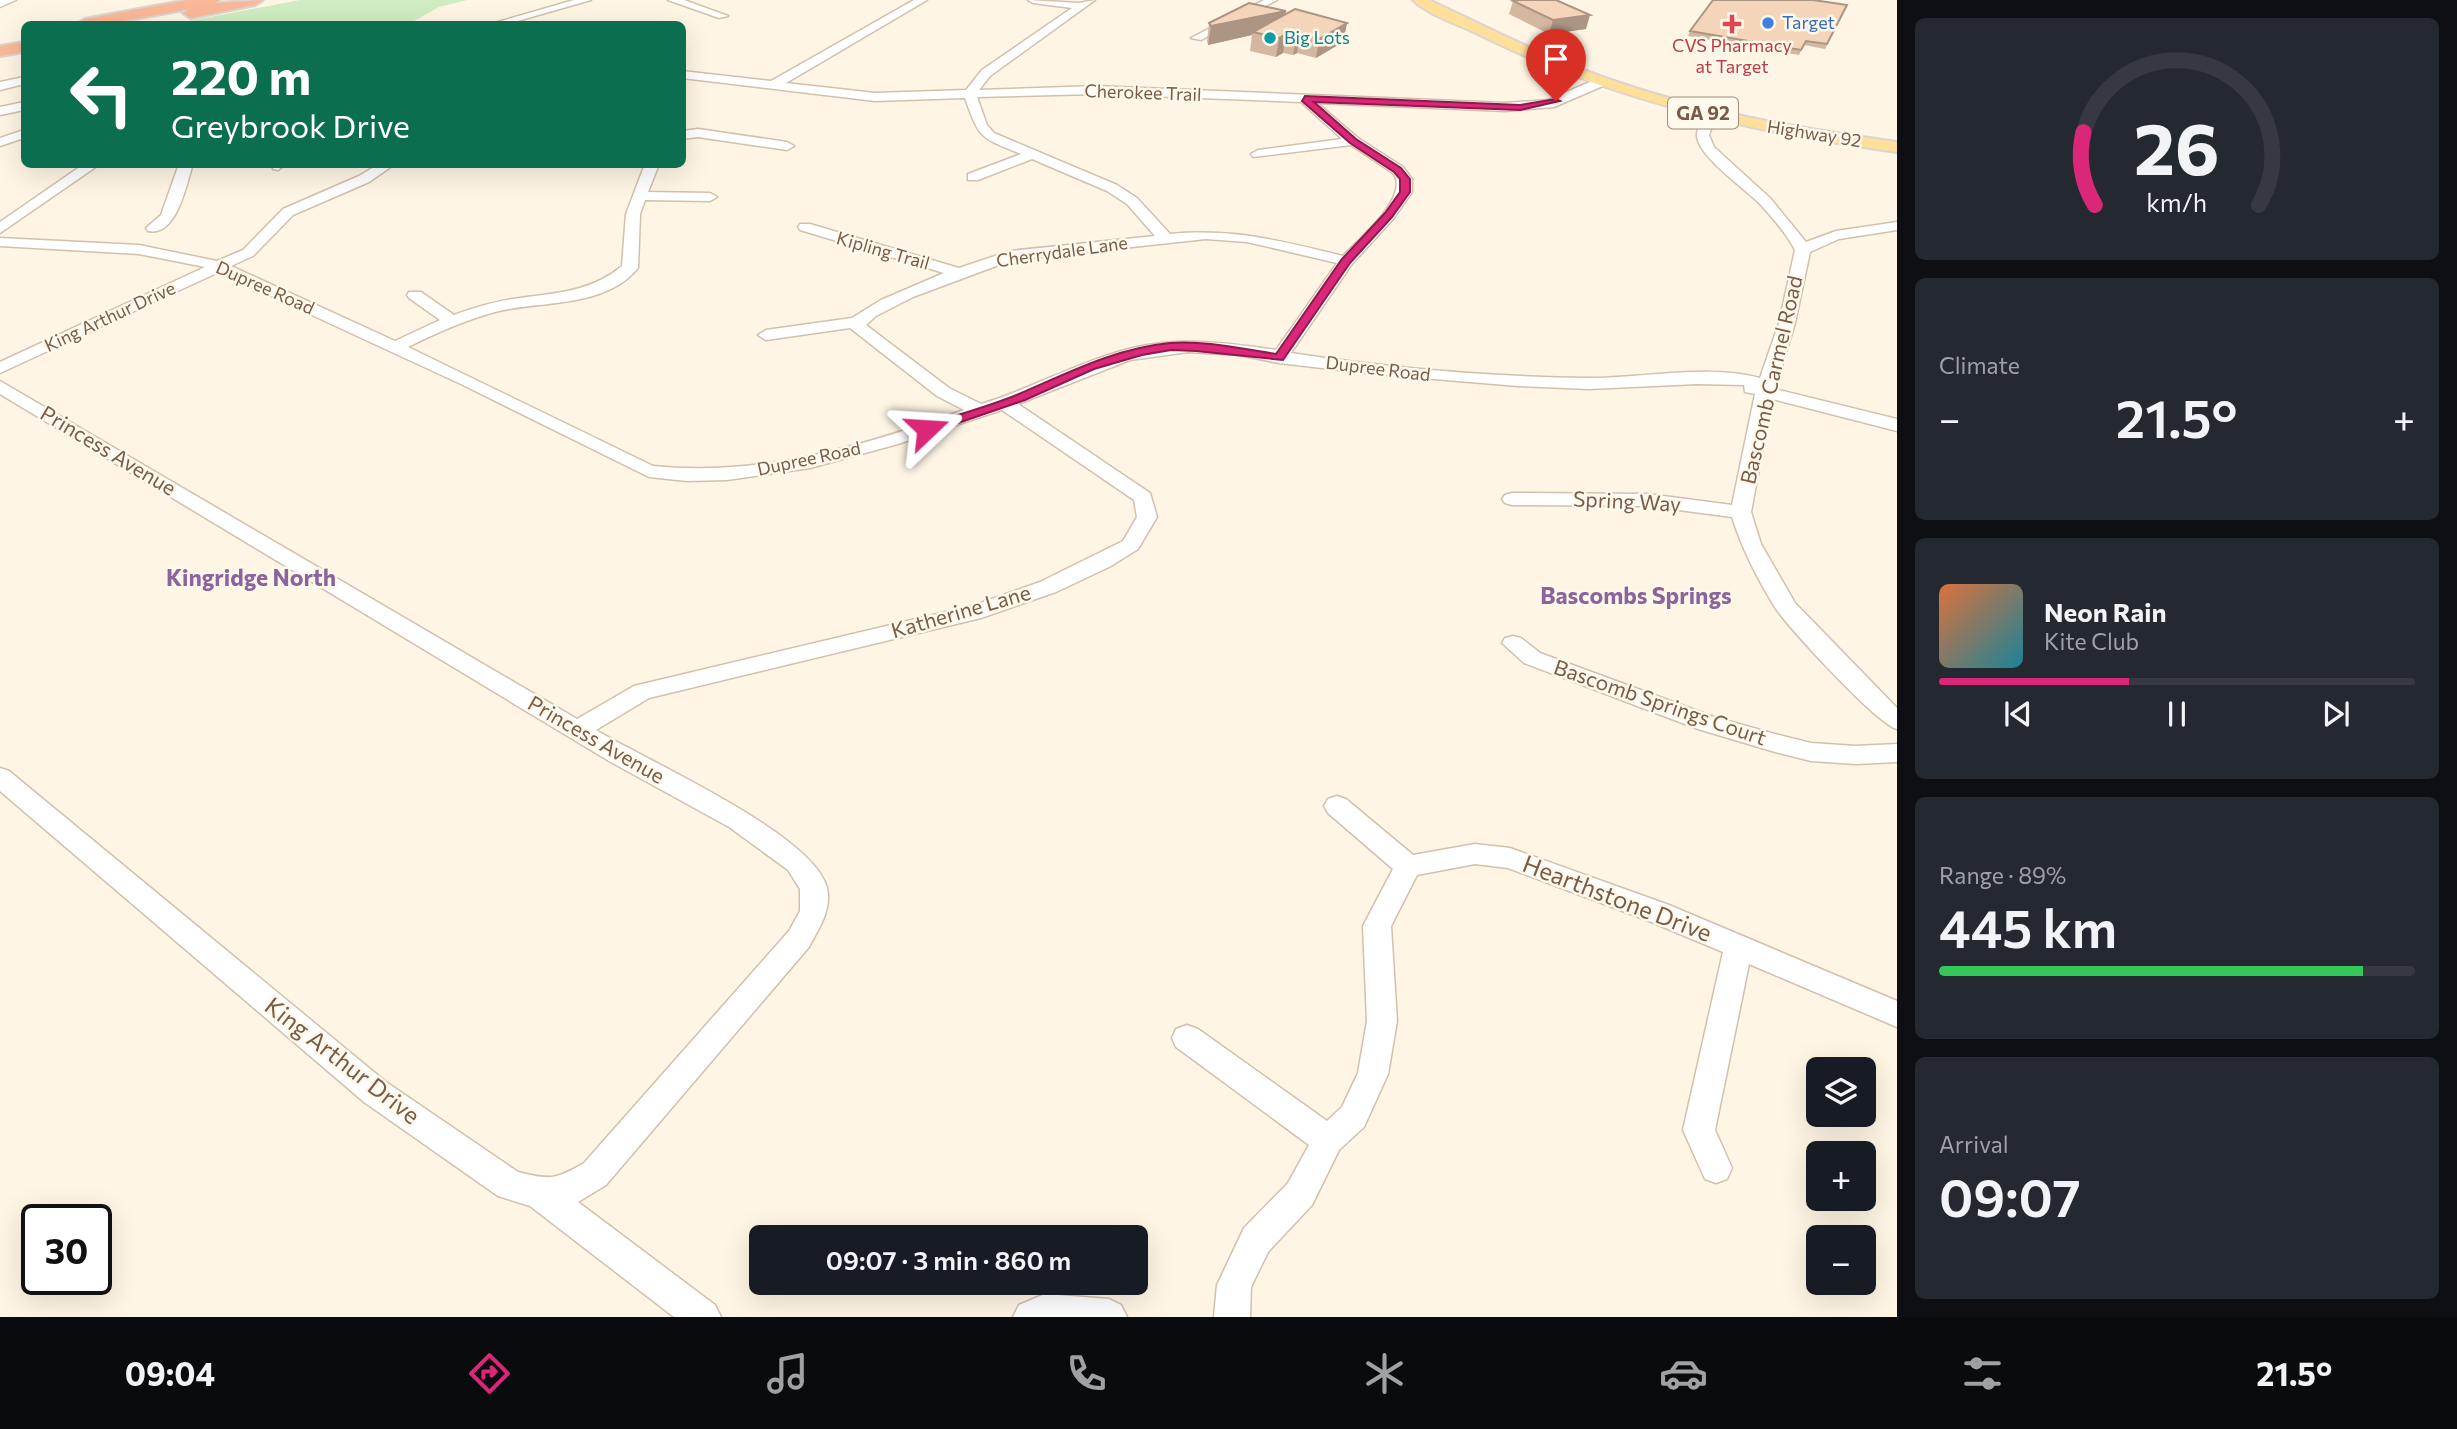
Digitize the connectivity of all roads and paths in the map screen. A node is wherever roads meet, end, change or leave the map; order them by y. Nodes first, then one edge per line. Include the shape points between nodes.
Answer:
1 (11, 0) edge
2 (200, 0) edge
3 (211, 0) edge
4 (229, 0) edge
5 (255, 0) edge
6 (586, 0) edge
7 (673, 0) edge
8 (922, 0) edge
9 (1033, 0) edge
10 (1272, 0) edge
11 (1419, 0) edge
12 (1438, 0) edge
13 (1085, 3) edge
14 (0, 4) edge
15 (153, 11) junction
16 (723, 16) dead end
17 (101, 21) edge
18 (121, 21) edge
19 (149, 21) edge
20 (507, 21) edge
21 (1197, 38) dead end
22 (21, 40) edge
23 (0, 44) edge
24 (21, 48) edge
25 (0, 51) edge
26 (686, 74) edge
27 (21, 82) edge
28 (1601, 82) junction
29 (774, 85) junction
30 (0, 86) edge
31 (970, 95) junction
32 (1305, 99) junction
33 (21, 107) edge
34 (0, 111) edge
35 (1718, 111) junction
36 (686, 134) edge
37 (21, 135) edge
38 (1897, 137) edge
39 (1353, 141) junction
40 (0, 144) edge
41 (787, 146) dead end
42 (1897, 147) edge
43 (21, 149) edge
44 (1258, 154) dead end
45 (1033, 155) junction
46 (88, 168) edge
47 (185, 168) edge
48 (383, 168) edge
49 (650, 168) edge
50 (973, 177) dead end
51 (639, 196) junction
52 (710, 197) dead end
53 (1897, 226) edge
54 (805, 227) dead end
55 (153, 228) dead end
56 (0, 229) edge
57 (1166, 239) junction
58 (0, 242) edge
59 (1803, 250) junction
60 (1346, 261) junction
61 (220, 267) junction
62 (961, 273) junction
63 (415, 295) dead end
64 (452, 321) junction
65 (857, 322) junction
66 (766, 335) dead end
67 (396, 347) junction
68 (1778, 355) junction
69 (1279, 358) junction
70 (0, 368) edge
71 (1733, 378) junction
72 (1691, 381) junction
73 (0, 386) edge
74 (1766, 388) junction
75 (1004, 403) junction
76 (979, 411) junction
77 (1897, 425) edge
78 (1512, 499) dead end
79 (1741, 512) junction
80 (1513, 643) dead end
81 (1897, 721) edge
82 (578, 730) junction
83 (1897, 753) edge
84 (0, 777) edge
85 (1337, 806) dead end
86 (1408, 866) junction
87 (1738, 947) junction
88 (1897, 1014) edge
89 (1187, 1038) dead end
90 (1328, 1140) junction
91 (1716, 1168) dead end
92 (539, 1193) junction
93 (703, 1317) edge
94 (1031, 1317) edge
95 (1109, 1317) edge
96 (1232, 1317) edge

1 - 14 street
2 - 15 highway
3 - 15 highway
4 - 18 highway
5 - 19 highway
6 - 20 street
7 - 16 street
8 - 29 street
9 - 13 street
10 - 21 street
11 - 28 main road, Highway 92 / GA 92
12 - 35 main road, Highway 92 / GA 92 via 1589,69
13 - 31 street via 985,73
15 - 17 highway
22 - 23 highway
24 - 25 highway
26 - 29 street, Cherokee Trail
27 - 30 street
28 - 32 street, Cherokee Trail via 1532,107
28 - 35 main road, Highway 92 / GA 92 via 1664,103
29 - 31 street, Cherokee Trail via 875,97
31 - 32 street, Cherokee Trail via 1095,90
31 - 45 street via 989,136
32 - 39 street
33 - 34 street
35 - 38 main road, Highway 92 / GA 92
35 - 42 main road, Highway 92 / GA 92 via 1804,134
35 - 59 street via 1703,135 1708,149 1765,201
36 - 41 street
37 - 40 street
39 - 44 street
39 - 60 street via 1398,170 1405,179 1405,192
40 - 43 street
45 - 50 street
45 - 57 street via 1122,194
46 - 56 street
47 - 55 street via 168,217
48 - 61 street, King Arthur Drive via 288,212 248,253
49 - 51 street
51 - 52 street
51 - 64 street via 631,228 630,268 622,276 575,296 520,302
53 - 59 street, Bascomb Carmel Road via 1840,236
54 - 62 street, Kipling Trail
57 - 60 street, Cherrydale Lane via 1231,236
57 - 62 street, Cherrydale Lane via 1010,256
58 - 61 street, Dupree Road via 146,251 193,257
59 - 68 street, Bascomb Carmel Road
60 - 69 street
61 - 67 street, Dupree Road
61 - 70 street, King Arthur Drive
62 - 65 street, Cherrydale Lane
63 - 64 street
64 - 67 street
65 - 66 street
65 - 76 street via 943,392
67 - 76 street, Dupree Road via 649,471 674,476 727,476 837,455
68 - 71 street, Dupree Road
68 - 74 street, Bascomb Carmel Road
69 - 72 street, Dupree Road via 1426,375 1609,383
69 - 75 street, Dupree Road via 1196,347 1140,352 1090,367
71 - 72 street, Dupree Road
71 - 74 street, Dupree Road
72 - 74 street, Dupree Road
73 - 82 street, Princess Avenue
74 - 77 street
74 - 79 street, Bascomb Carmel Road
75 - 76 street, Dupree Road
75 - 82 street, Katherine Lane via 1143,497 1147,517 1130,545 1048,587 981,611 642,692
78 - 79 street, Spring Way via 1648,500
79 - 81 street, Bascomb Carmel Road via 1751,544 1786,607
80 - 83 street, Bascomb Springs Court via 1532,658 1706,723 1775,743 1811,752
82 - 92 street, Princess Avenue via 738,820 797,863 813,887 814,911 799,939 595,1174 563,1193
84 - 92 street, King Arthur Drive via 375,1092 510,1185
85 - 86 street
86 - 87 street, Hearthstone Drive via 1475,854 1510,858
86 - 90 street via 1377,926 1382,1021 1373,1074 1353,1118
87 - 88 street, Hearthstone Drive
87 - 91 street via 1699,1130
89 - 90 street
90 - 96 street via 1300,1194 1256,1240 1234,1284
92 - 93 street, King Arthur Drive
94 - 95 street via 1045,1311

